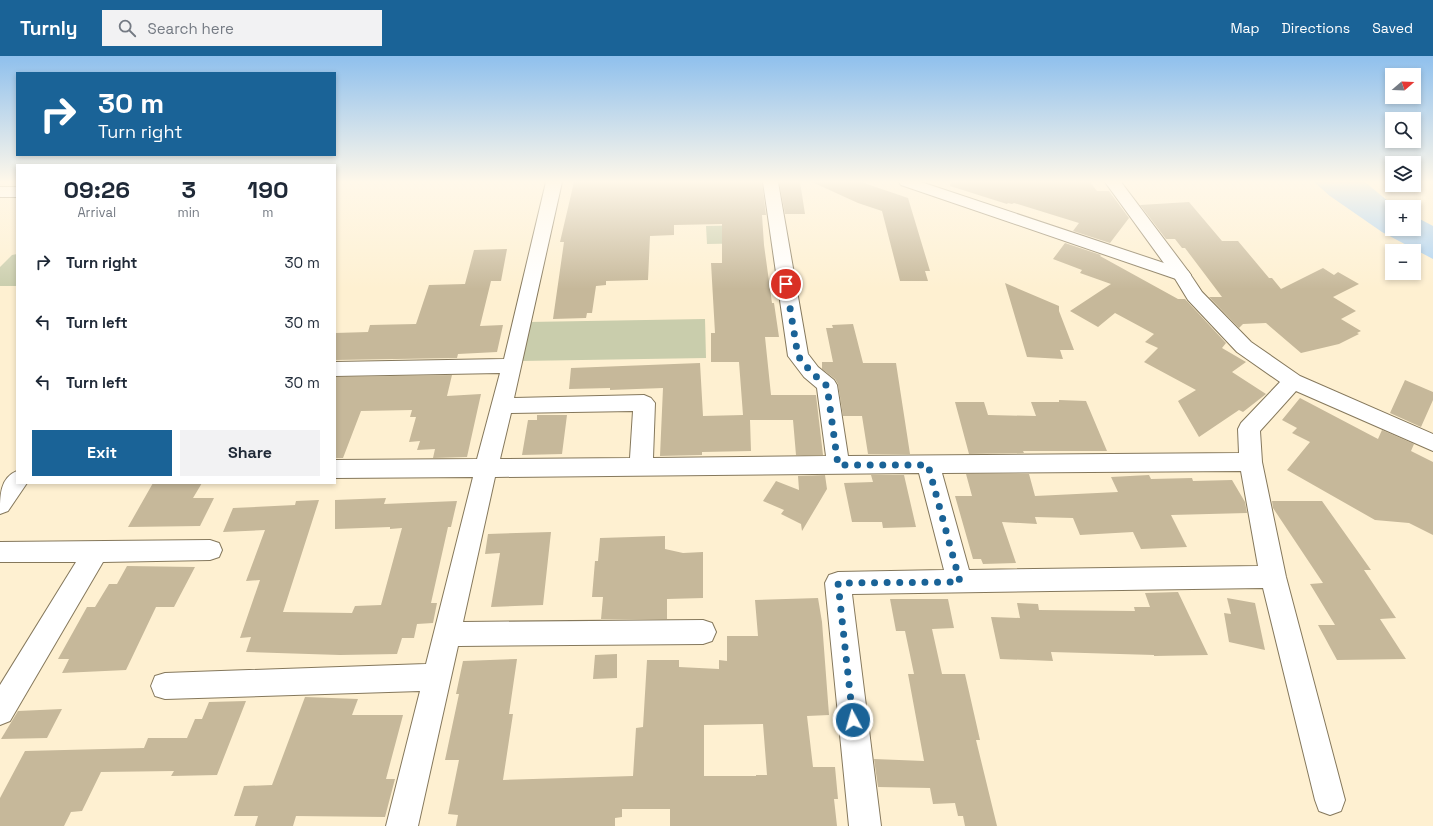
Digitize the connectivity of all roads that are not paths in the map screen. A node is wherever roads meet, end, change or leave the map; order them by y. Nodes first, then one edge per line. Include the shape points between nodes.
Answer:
1 (546, 218) edge
2 (776, 218) edge
3 (1013, 218) edge
4 (1140, 218) edge
5 (1182, 275) junction
6 (512, 366) junction
7 (336, 369) edge
8 (1293, 381) junction
9 (502, 406) junction
10 (1433, 443) edge
11 (1251, 462) junction
12 (838, 465) junction
13 (928, 465) junction
14 (641, 467) junction
15 (486, 468) junction
16 (336, 469) edge
17 (16, 481) edge
18 (0, 504) edge
19 (210, 550) dead end
20 (0, 552) edge
21 (96, 552) junction
22 (1273, 577) junction
23 (960, 582) junction
24 (703, 632) dead end
25 (447, 634) junction
26 (437, 677) junction
27 (165, 686) dead end
28 (0, 711) edge
29 (1330, 800) dead end
30 (402, 826) edge
31 (865, 826) edge

1 - 6 street
2 - 12 street via 798,356 827,386
3 - 5 street
4 - 5 street
5 - 8 street via 1195,296 1244,347
6 - 7 street
6 - 9 street
8 - 10 street
8 - 11 street via 1249,429
9 - 14 street via 644,403
9 - 15 street
11 - 13 street
11 - 22 street
12 - 13 street
12 - 14 street
13 - 23 street
14 - 15 street
15 - 16 street
15 - 25 street
17 - 18 street
19 - 21 street
20 - 21 street
21 - 28 street
22 - 23 street
22 - 29 street
23 - 31 street via 838,583
24 - 25 street
25 - 26 street
26 - 27 street
26 - 30 street

